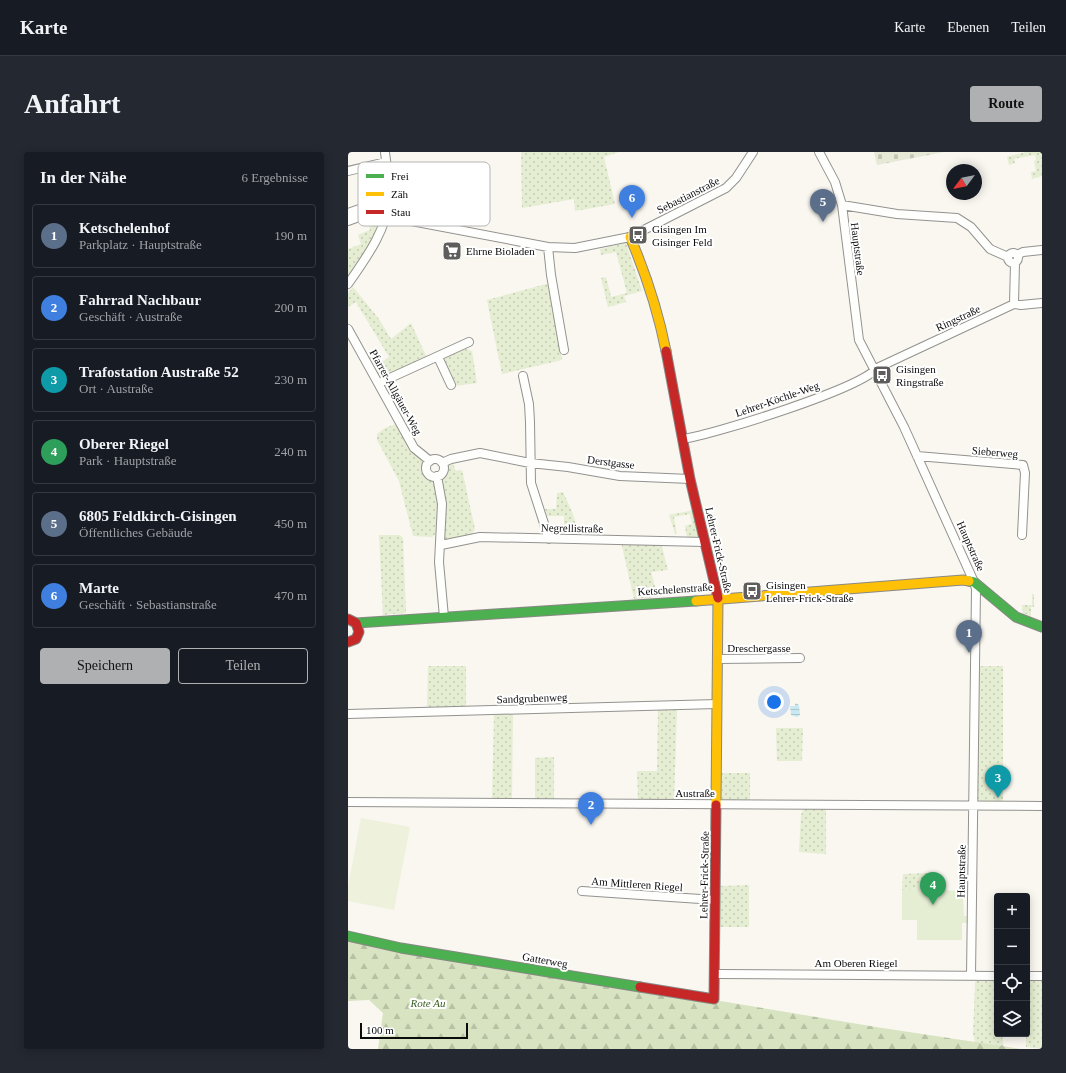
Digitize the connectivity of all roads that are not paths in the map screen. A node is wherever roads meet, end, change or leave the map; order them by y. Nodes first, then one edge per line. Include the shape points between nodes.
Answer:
1 (385, 152) edge
2 (752, 152) edge
3 (819, 152) edge
4 (386, 162) edge
5 (358, 168) edge
6 (348, 170) edge
7 (842, 204) junction
8 (358, 209) edge
9 (348, 213) edge
10 (358, 217) edge
11 (348, 221) edge
12 (382, 226) edge
13 (438, 226) edge
14 (630, 237) junction
15 (548, 247) junction
16 (1042, 250) edge
17 (1016, 259) junction
18 (348, 284) edge
19 (1042, 303) edge
20 (1014, 304) junction
21 (348, 329) edge
22 (469, 342) dead end
23 (564, 350) dead end
24 (438, 357) junction
25 (874, 371) junction
26 (522, 376) dead end
27 (379, 383) junction
28 (451, 385) dead end
29 (683, 440) junction
30 (917, 456) junction
31 (430, 461) junction
32 (442, 463) junction
33 (530, 463) junction
34 (437, 476) junction
35 (690, 479) junction
36 (1022, 535) dead end
37 (549, 539) junction
38 (705, 542) junction
39 (441, 546) junction
40 (974, 582) junction
41 (717, 599) junction
42 (444, 617) junction
43 (352, 622) edge
44 (1042, 627) edge
45 (348, 643) edge
46 (800, 658) dead end
47 (718, 659) junction
48 (718, 704) junction
49 (348, 714) edge
50 (348, 802) edge
51 (717, 804) junction
52 (973, 806) junction
53 (1042, 806) edge
54 (582, 891) dead end
55 (715, 900) junction
56 (348, 936) edge
57 (716, 974) junction
58 (971, 976) junction
59 (994, 976) edge
60 (1030, 976) edge
61 (1042, 976) edge

1 - 4 street
2 - 14 street, Sebastianstraße via 736,178 726,188
3 - 7 street, Hauptstraße
5 - 6 street
7 - 17 street via 897,214 957,218 972,227 990,248 1008,257 1013,253
7 - 25 street, Hauptstraße via 856,332
8 - 9 street
10 - 11 street
12 - 18 street via 375,245
13 - 15 street, Sebastianstraße
14 - 15 street, Sebastianstraße via 575,248
14 - 29 street, Lehrer-Frick-Straße via 659,315
15 - 23 street
16 - 17 street via 1023,252
17 - 20 street
19 - 20 street
20 - 25 street, Ringstraße
21 - 27 street, Pfarrer-Allgäuer-Weg
22 - 24 street
24 - 27 street
24 - 28 street
25 - 29 street, Lehrer-Köchle-Weg via 835,391 734,426
25 - 30 street, Hauptstraße
26 - 33 street via 529,404
27 - 31 street, Pfarrer-Allgäuer-Weg via 414,448
29 - 35 street, Lehrer-Frick-Straße
30 - 36 street, Sieberweg via 1023,465 1026,473
30 - 40 street, Hauptstraße
31 - 32 street via 435,459
31 - 34 street via 427,472
32 - 33 street, Derstgasse via 480,453
32 - 34 street via 443,471
33 - 35 street, Derstgasse via 620,476
33 - 37 street via 532,483
34 - 39 street via 442,504
35 - 38 street, Lehrer-Frick-Straße
37 - 38 street, Negrellistraße
37 - 39 street, Negrellistraße via 480,537
38 - 41 street, Lehrer-Frick-Straße
39 - 42 street via 439,562
40 - 41 street, Ketschelenstraße via 963,580
40 - 44 street via 1016,617
40 - 52 street, Hauptstraße via 976,595
41 - 42 street, Ketschelenstraße
41 - 47 street, Lehrer-Frick-Straße
42 - 43 street, Ketschelenstraße
43 - 45 street via 356,639
46 - 47 street, Dreschergasse
47 - 48 street, Lehrer-Frick-Straße
48 - 49 street, Sandgrubenweg
48 - 51 street, Lehrer-Frick-Straße
50 - 51 street, Austraße
51 - 52 street, Austraße
51 - 55 street, Lehrer-Frick-Straße
52 - 53 street, Austraße
52 - 58 street, Hauptstraße
54 - 55 street, Am Mittleren Riegel
55 - 57 street, Lehrer-Frick-Straße
56 - 57 street, Gatterweg via 401,948 714,999
57 - 58 street, Am Oberen Riegel
58 - 59 street, Am Oberen Riegel
60 - 61 street

